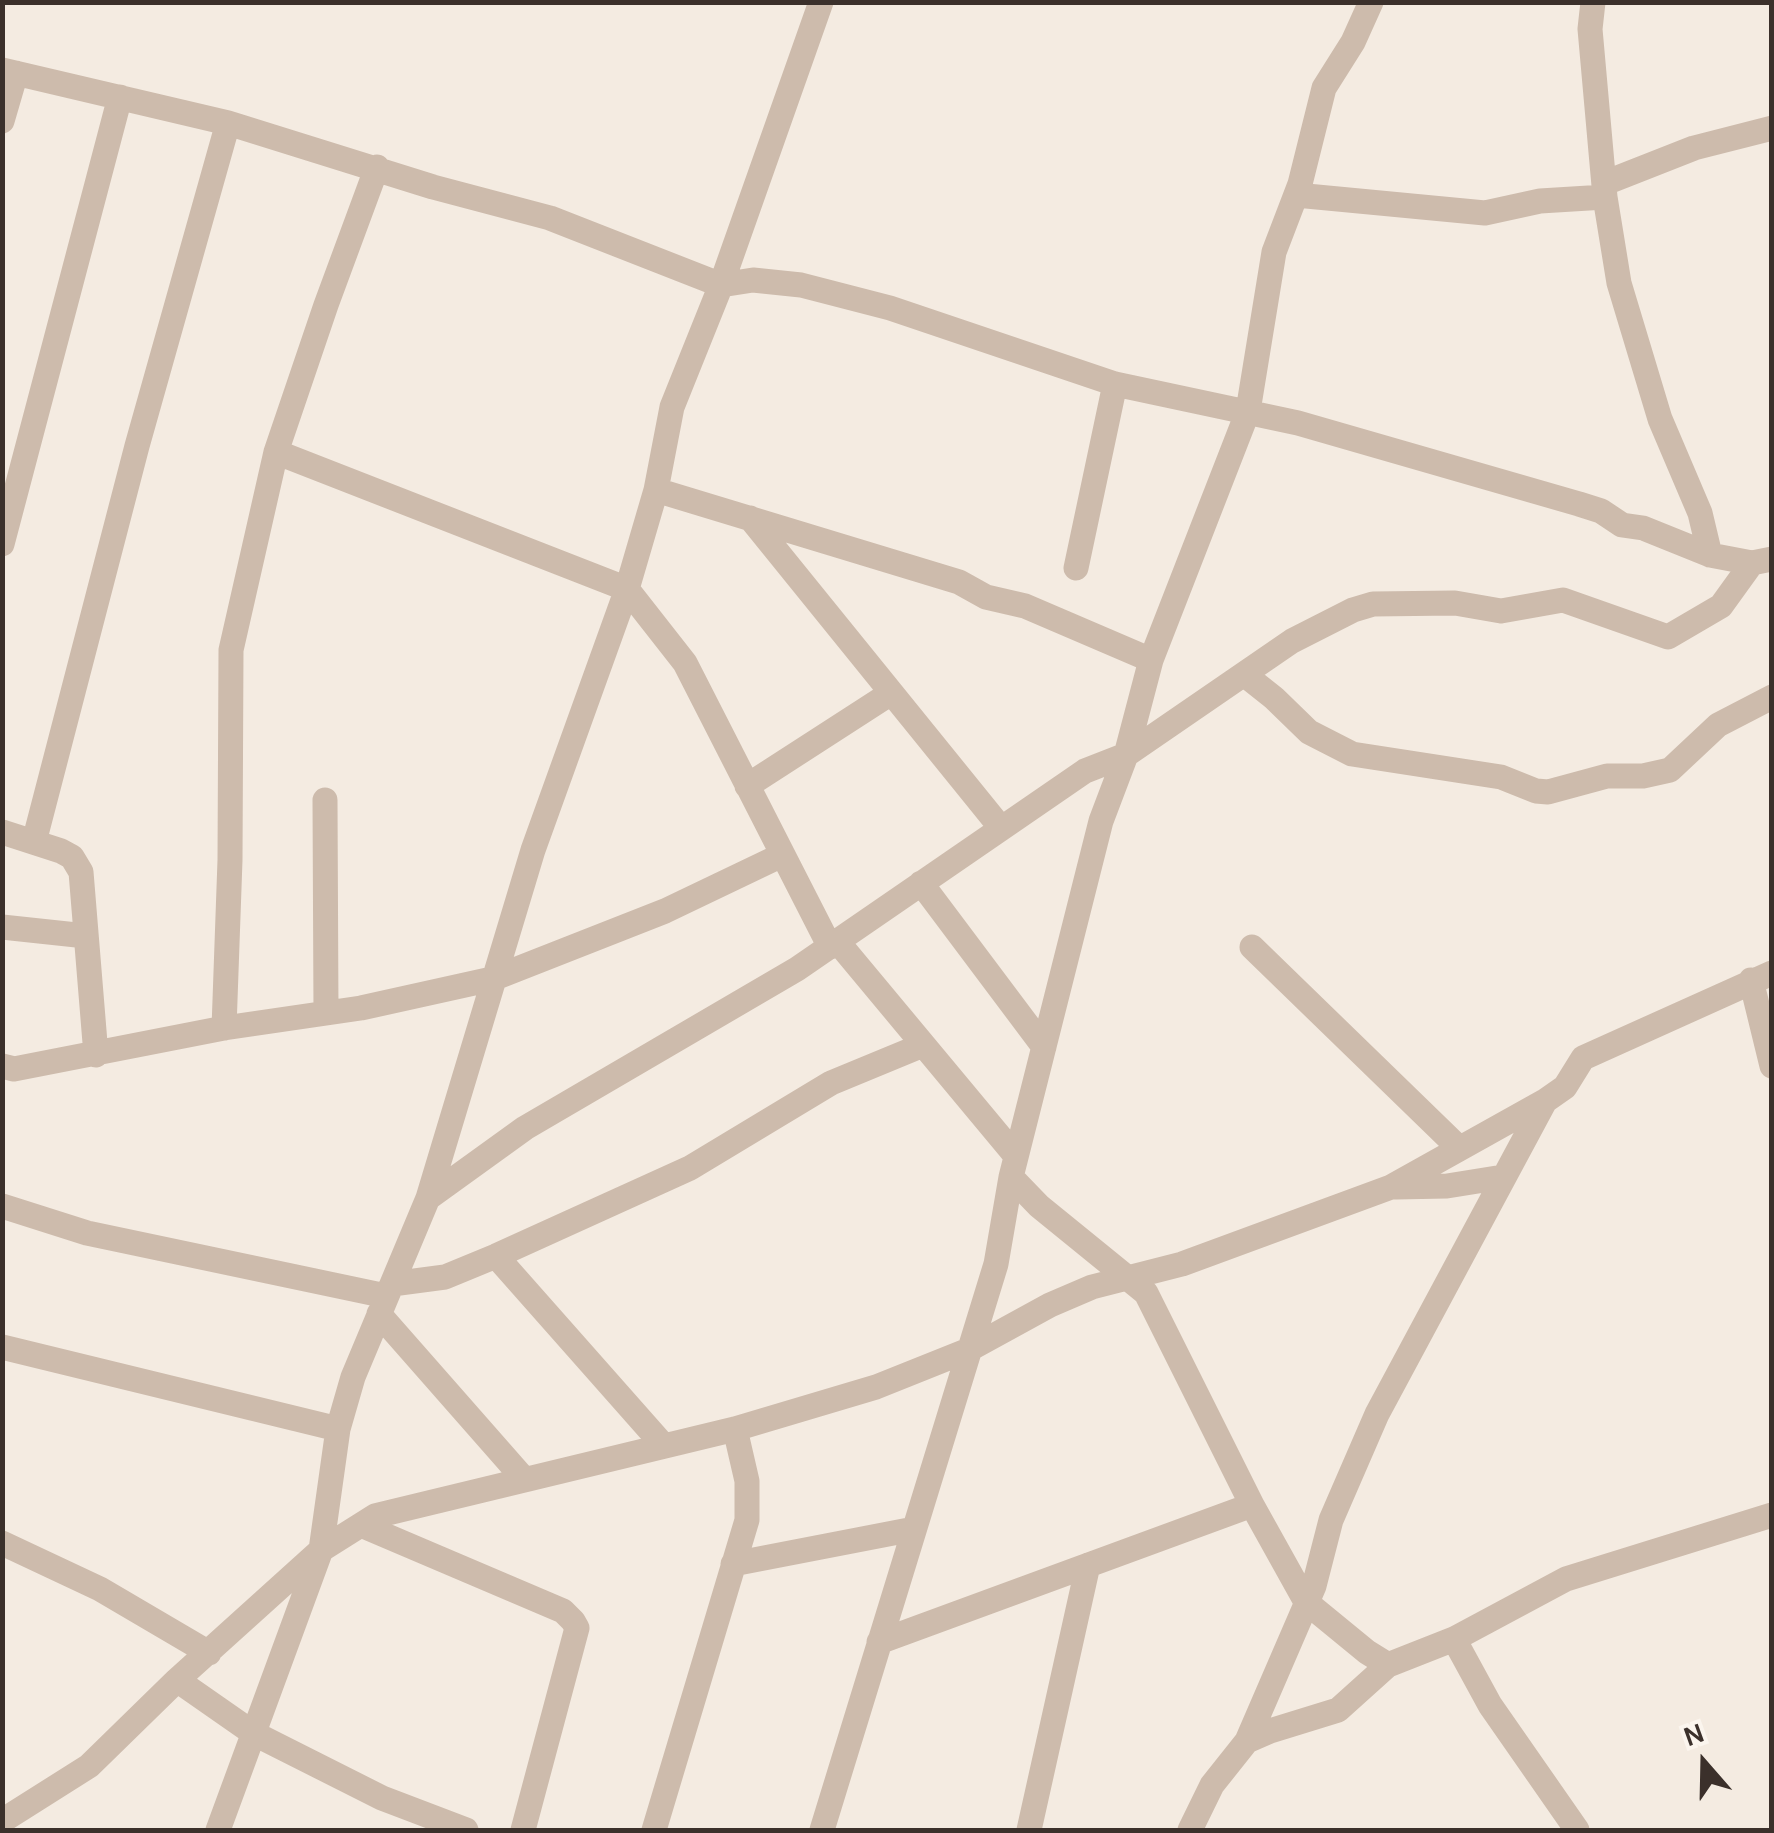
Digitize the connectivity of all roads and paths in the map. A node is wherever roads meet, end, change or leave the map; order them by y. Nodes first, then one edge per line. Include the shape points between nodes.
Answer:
1 (821, 2) edge
2 (1371, 2) edge
3 (1593, 2) edge
4 (9, 72) edge
5 (120, 97) junction
6 (2, 122) edge
7 (228, 122) junction
8 (1772, 128) edge
9 (377, 167) junction
10 (1605, 190) junction
11 (1296, 196) junction
12 (721, 285) junction
13 (1115, 384) junction
14 (1248, 410) junction
15 (276, 452) junction
16 (656, 490) junction
17 (750, 518) junction
18 (2, 544) edge
19 (1710, 555) junction
20 (1762, 561) edge
21 (1076, 568) dead end
22 (627, 588) junction
23 (1151, 660) junction
24 (1245, 676) junction
25 (892, 693) junction
26 (1772, 697) edge
27 (1126, 756) junction
28 (748, 786) junction
29 (325, 800) dead end
30 (1000, 828) junction
31 (2, 832) edge
32 (34, 842) junction
33 (782, 855) junction
34 (921, 883) junction
35 (2, 927) edge
36 (86, 936) junction
37 (833, 944) junction
38 (1252, 947) dead end
39 (1761, 977) edge
40 (492, 979) junction
41 (326, 1013) junction
42 (224, 1028) junction
43 (923, 1045) junction
44 (1044, 1046) junction
45 (96, 1055) junction
46 (2, 1066) edge
47 (1772, 1066) edge
48 (1546, 1101) junction
49 (1460, 1148) junction
50 (1014, 1167) junction
51 (1503, 1177) junction
52 (1391, 1187) junction
53 (428, 1198) junction
54 (2, 1206) edge
55 (496, 1256) junction
56 (1129, 1277) junction
57 (386, 1298) junction
58 (2, 1347) edge
59 (966, 1351) junction
60 (338, 1429) junction
61 (736, 1429) junction
62 (664, 1446) junction
63 (524, 1479) junction
64 (1252, 1505) junction
65 (1772, 1515) edge
66 (361, 1524) junction
67 (914, 1530) junction
68 (2, 1543) edge
69 (322, 1550) junction
70 (733, 1564) junction
71 (1088, 1566) junction
72 (1306, 1602) junction
73 (1454, 1639) junction
74 (880, 1642) junction
75 (208, 1653) junction
76 (1388, 1665) junction
77 (177, 1680) junction
78 (253, 1734) junction
79 (1247, 1741) junction
80 (2, 1821) edge
81 (218, 1830) edge
82 (466, 1830) edge
83 (523, 1830) edge
84 (654, 1830) edge
85 (822, 1830) edge
86 (1029, 1830) edge
87 (1190, 1830) edge
88 (1577, 1830) edge

1 - 12 street
2 - 11 street via 1324,88
3 - 10 street
4 - 5 street
4 - 6 street
5 - 7 street
5 - 18 street
7 - 9 street
7 - 32 street
8 - 10 street via 1694,148
9 - 12 street via 550,218
9 - 15 street
10 - 11 street via 1485,212
10 - 19 street via 1620,283
11 - 14 street via 1274,252
12 - 13 street via 752,280 836,294
12 - 16 street via 672,406
13 - 14 street
13 - 21 street
14 - 19 street via 1579,504
14 - 23 street
15 - 22 street
15 - 42 street via 232,650
16 - 17 street
16 - 22 street
17 - 23 street via 959,582
17 - 25 street
19 - 20 street
20 - 24 street via 1722,606 1668,637 1562,600 1501,611 1455,603 1373,604 1302,635
22 - 28 street via 685,663
22 - 40 street
23 - 27 street
24 - 26 street via 1310,732 1352,754 1500,777 1548,792 1607,776 1670,770 1718,725
24 - 27 street
25 - 28 street
25 - 30 street
27 - 30 street via 1085,771
27 - 44 street via 1089,862
28 - 33 street
29 - 41 street
30 - 34 street
31 - 32 street
32 - 36 street via 72,857 81,872
33 - 37 street
33 - 40 street via 676,906
34 - 37 street
34 - 44 street
35 - 36 street
36 - 45 street
37 - 43 street
37 - 53 street via 525,1128
38 - 49 street
39 - 47 street
39 - 48 street via 1583,1058 1565,1087
40 - 41 street
40 - 53 street
41 - 42 street
42 - 45 street
43 - 50 street
43 - 55 street via 831,1083 690,1168
44 - 50 street
45 - 46 street
48 - 49 street
48 - 51 street
49 - 52 street
50 - 56 street via 1039,1206
50 - 59 street via 996,1264
51 - 52 street
51 - 72 street via 1351,1469
52 - 56 street
53 - 57 street
54 - 57 street via 88,1233
55 - 57 street
55 - 62 street
56 - 59 street via 1050,1304
56 - 64 street via 1146,1293
57 - 60 street
57 - 63 street
58 - 60 street
59 - 61 street via 876,1387
59 - 67 street
60 - 69 street
61 - 62 street
61 - 70 street via 748,1499
62 - 63 street
63 - 66 street via 388,1511
64 - 71 street
64 - 72 street
65 - 73 street via 1566,1579
66 - 69 street
66 - 83 street via 574,1620
67 - 70 street
67 - 74 street
68 - 75 street via 100,1589
69 - 75 street
69 - 78 street
70 - 84 street
71 - 74 street
71 - 86 street
72 - 76 street
72 - 79 street
73 - 76 street
73 - 88 street via 1490,1705
74 - 85 street
75 - 77 street
76 - 79 street via 1338,1710
77 - 78 street
77 - 80 street via 89,1766
78 - 81 street
78 - 82 street via 382,1798
79 - 87 street via 1212,1785

